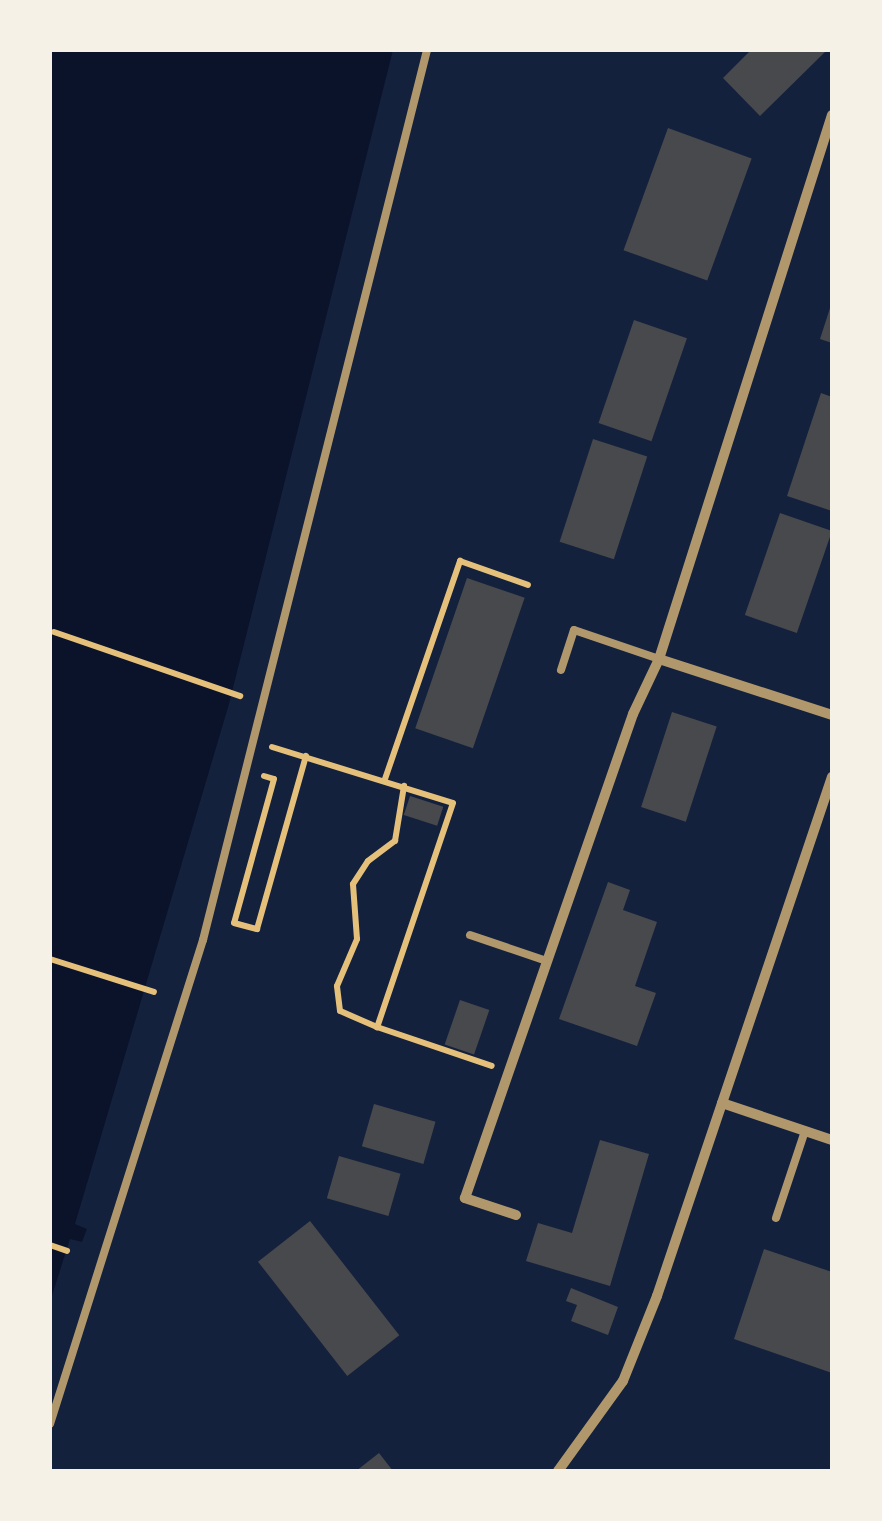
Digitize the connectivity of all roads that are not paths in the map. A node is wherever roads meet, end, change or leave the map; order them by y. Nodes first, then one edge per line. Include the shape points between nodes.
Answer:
1 (428, 50) edge
2 (832, 115) edge
3 (659, 659) junction
4 (561, 670) dead end
5 (832, 715) edge
6 (832, 777) edge
7 (470, 935) dead end
8 (547, 962) junction
9 (722, 1103) junction
10 (805, 1130) junction
11 (832, 1140) edge
12 (516, 1215) dead end
13 (776, 1218) dead end
14 (50, 1424) edge
15 (558, 1471) edge

1 - 14 lane via 203,940
2 - 3 street
3 - 4 lane via 574,630
3 - 5 street
3 - 8 street
6 - 9 street
7 - 8 lane
8 - 12 street via 465,1198
9 - 10 street
9 - 15 street via 623,1382
10 - 11 street
10 - 13 lane

